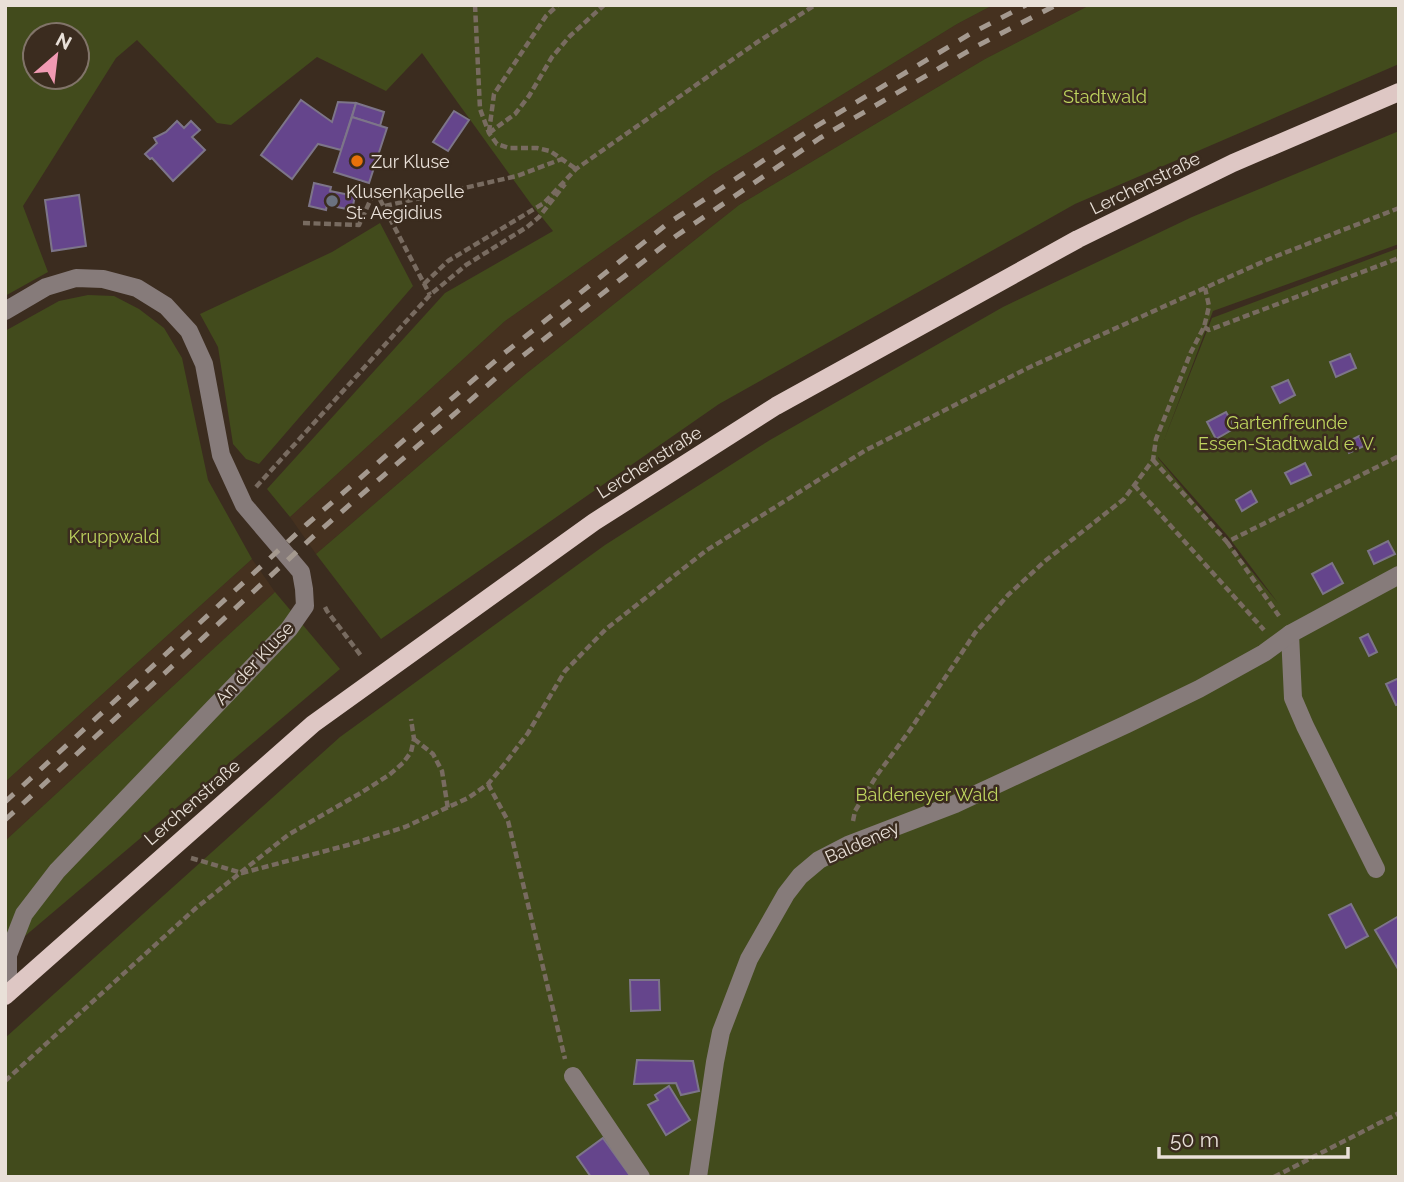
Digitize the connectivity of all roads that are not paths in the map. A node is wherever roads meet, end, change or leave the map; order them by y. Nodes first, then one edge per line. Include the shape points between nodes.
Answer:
1 (1399, 92) edge
2 (5, 311) edge
3 (1399, 575) edge
4 (1288, 636) junction
5 (1376, 869) dead end
6 (6, 994) edge
7 (573, 1076) road end
8 (641, 1177) edge
9 (698, 1177) edge

1 - 6 main road, Lerchenstraße via 1233,163 1078,239 776,406 594,522 313,724
2 - 6 street, An der Kluse via 46,286 76,278 137,288 166,306 189,331 204,364 222,455 244,505 300,572 305,606 289,629 57,872 24,914 8,954
3 - 4 street, Baldeney
4 - 5 street via 1293,698
4 - 9 street, Baldeney via 1240,667 1127,724 955,804 848,845 800,876 749,959 721,1032
7 - 8 street

